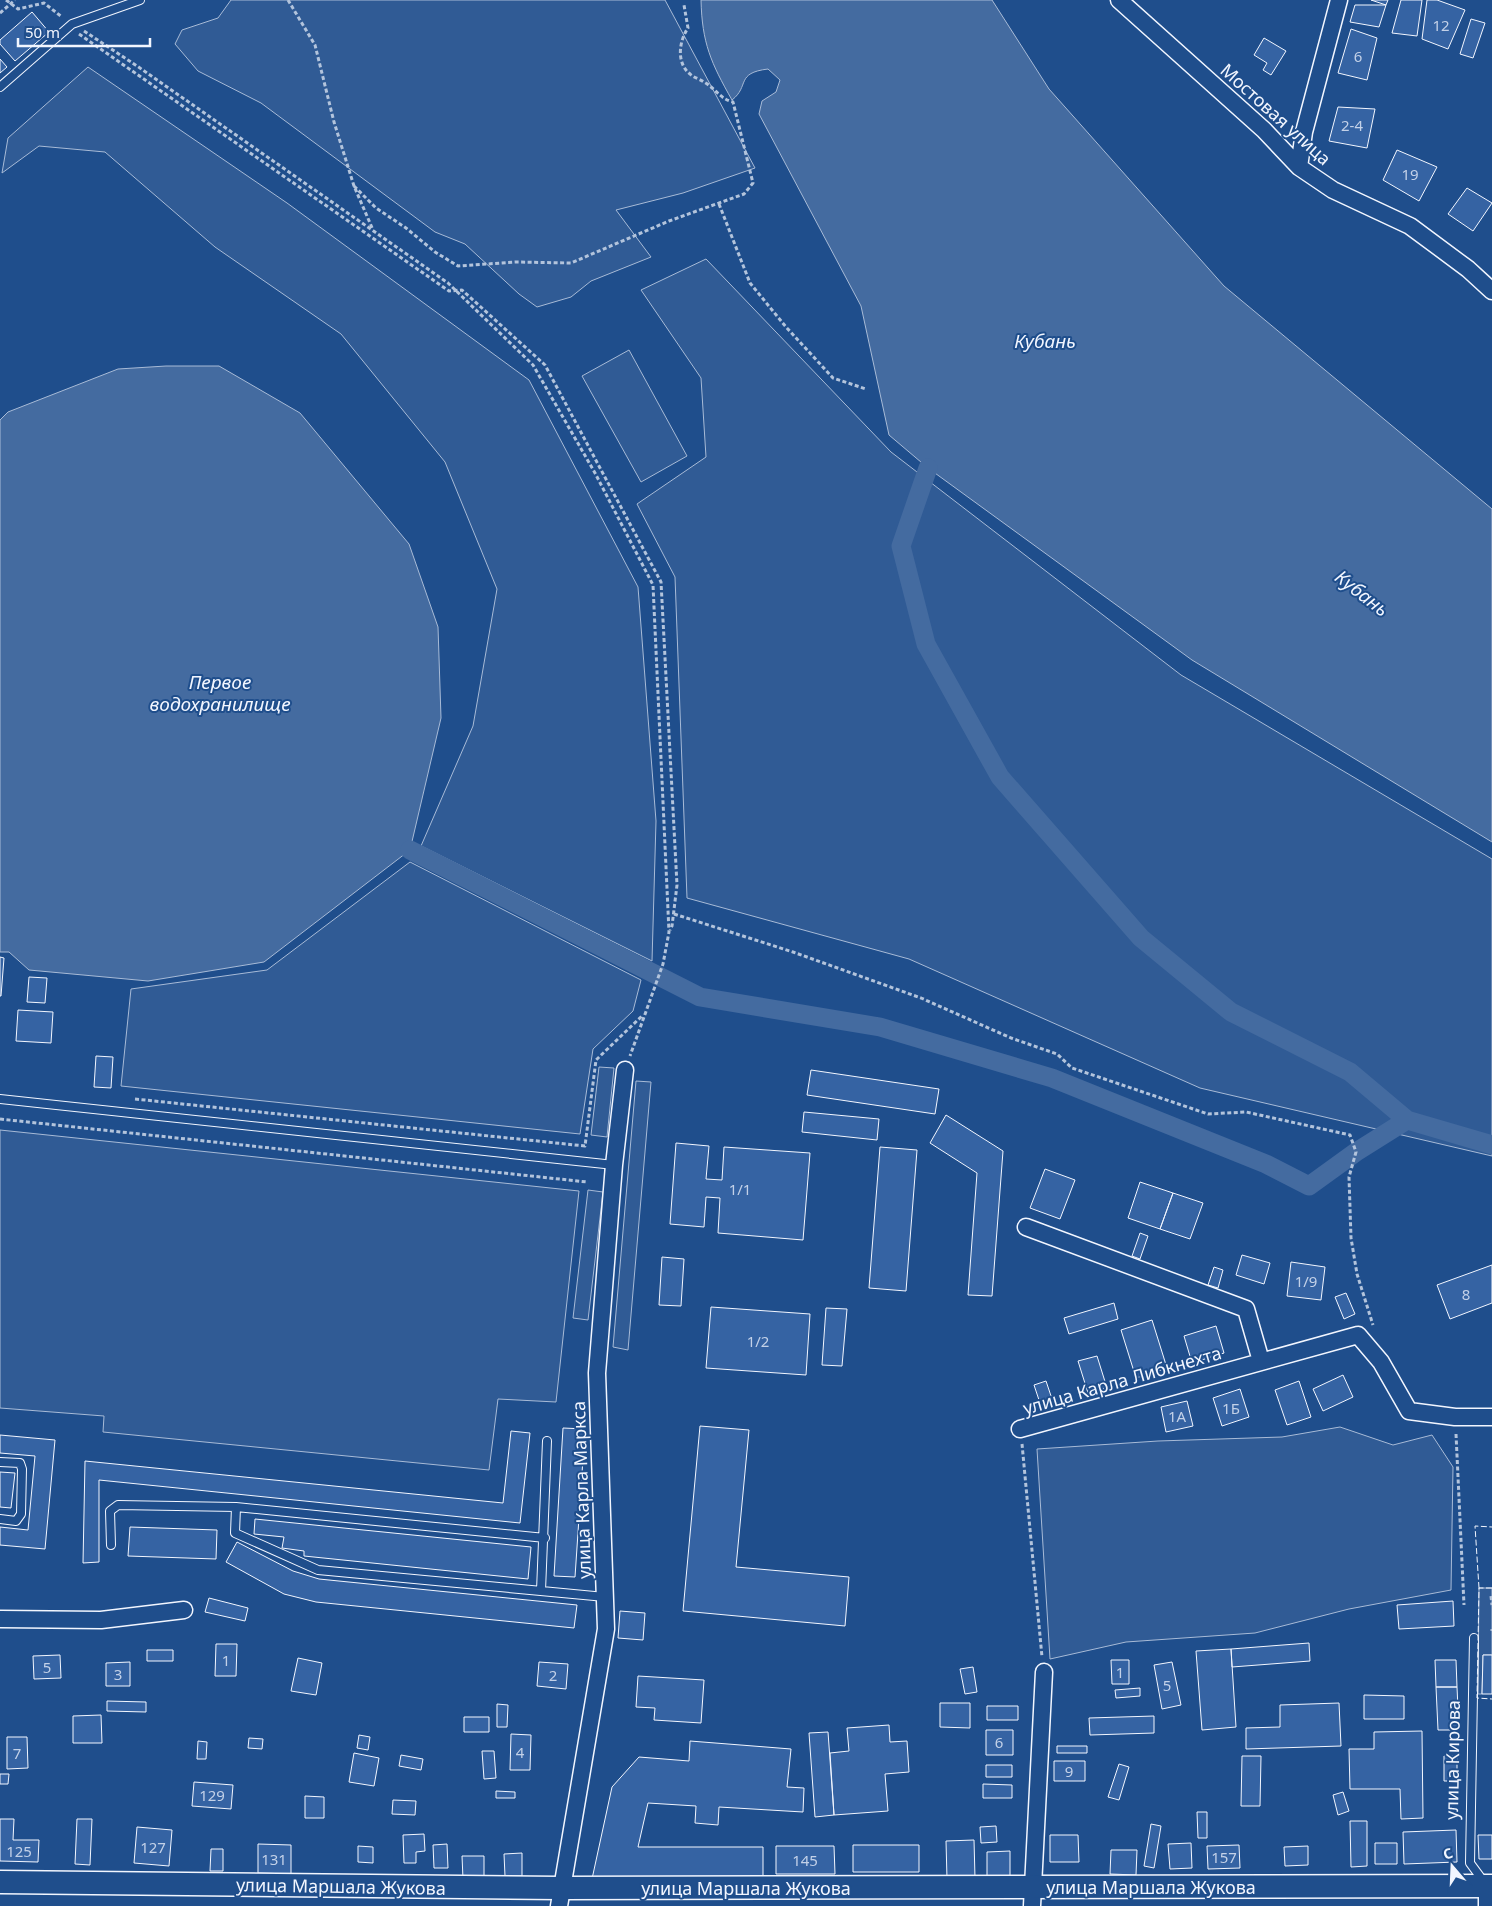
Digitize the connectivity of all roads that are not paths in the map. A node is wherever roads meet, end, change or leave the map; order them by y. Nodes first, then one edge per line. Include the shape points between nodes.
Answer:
1 (140, 0) edge
2 (1119, 0) edge
3 (1339, 0) edge
4 (0, 87) edge
5 (1299, 167) junction
6 (1492, 291) edge
7 (625, 1070) road end
8 (0, 1099) edge
9 (614, 1165) junction
10 (1026, 1228) dead end
11 (1261, 1361) junction
12 (1492, 1417) edge
13 (1020, 1429) road end
14 (547, 1441) dead end
15 (0, 1462) edge
16 (236, 1507) junction
17 (0, 1519) edge
18 (545, 1538) junction
19 (111, 1545) dead end
20 (541, 1591) junction
21 (605, 1597) junction
22 (184, 1610) dead end
23 (0, 1619) edge
24 (1474, 1638) dead end
25 (1044, 1672) road end
26 (0, 1882) edge
27 (1488, 1893) edge
28 (559, 1897) edge
29 (1032, 1897) edge

1 - 4 lane via 72,24
2 - 5 street, Мостовая улица via 1264,130
3 - 5 street via 1304,132
5 - 6 street, Мостовая улица via 1332,190 1410,226
7 - 9 street, улица Карла Маркса
8 - 9 lane
9 - 21 street, улица Карла Маркса via 597,1373
10 - 11 street via 1246,1309
11 - 12 street, улица Карла Либкнехта via 1358,1335 1381,1362 1409,1411
11 - 13 street, улица Карла Либкнехта
14 - 18 lane
15 - 17 lane via 20,1463 22,1469 20,1514 16,1521
16 - 18 lane
16 - 19 lane via 118,1505 110,1511
16 - 20 lane via 235,1534 318,1570
18 - 20 lane
20 - 21 lane
21 - 28 street, улица Карла Маркса via 606,1629
22 - 23 street via 101,1620
24 - 27 lane, улица Кирова via 1470,1863
25 - 29 street
26 - 28 main road, улица Маршала Жукова
27 - 29 main road, улица Маршала Жукова
28 - 29 main road, улица Маршала Жукова

